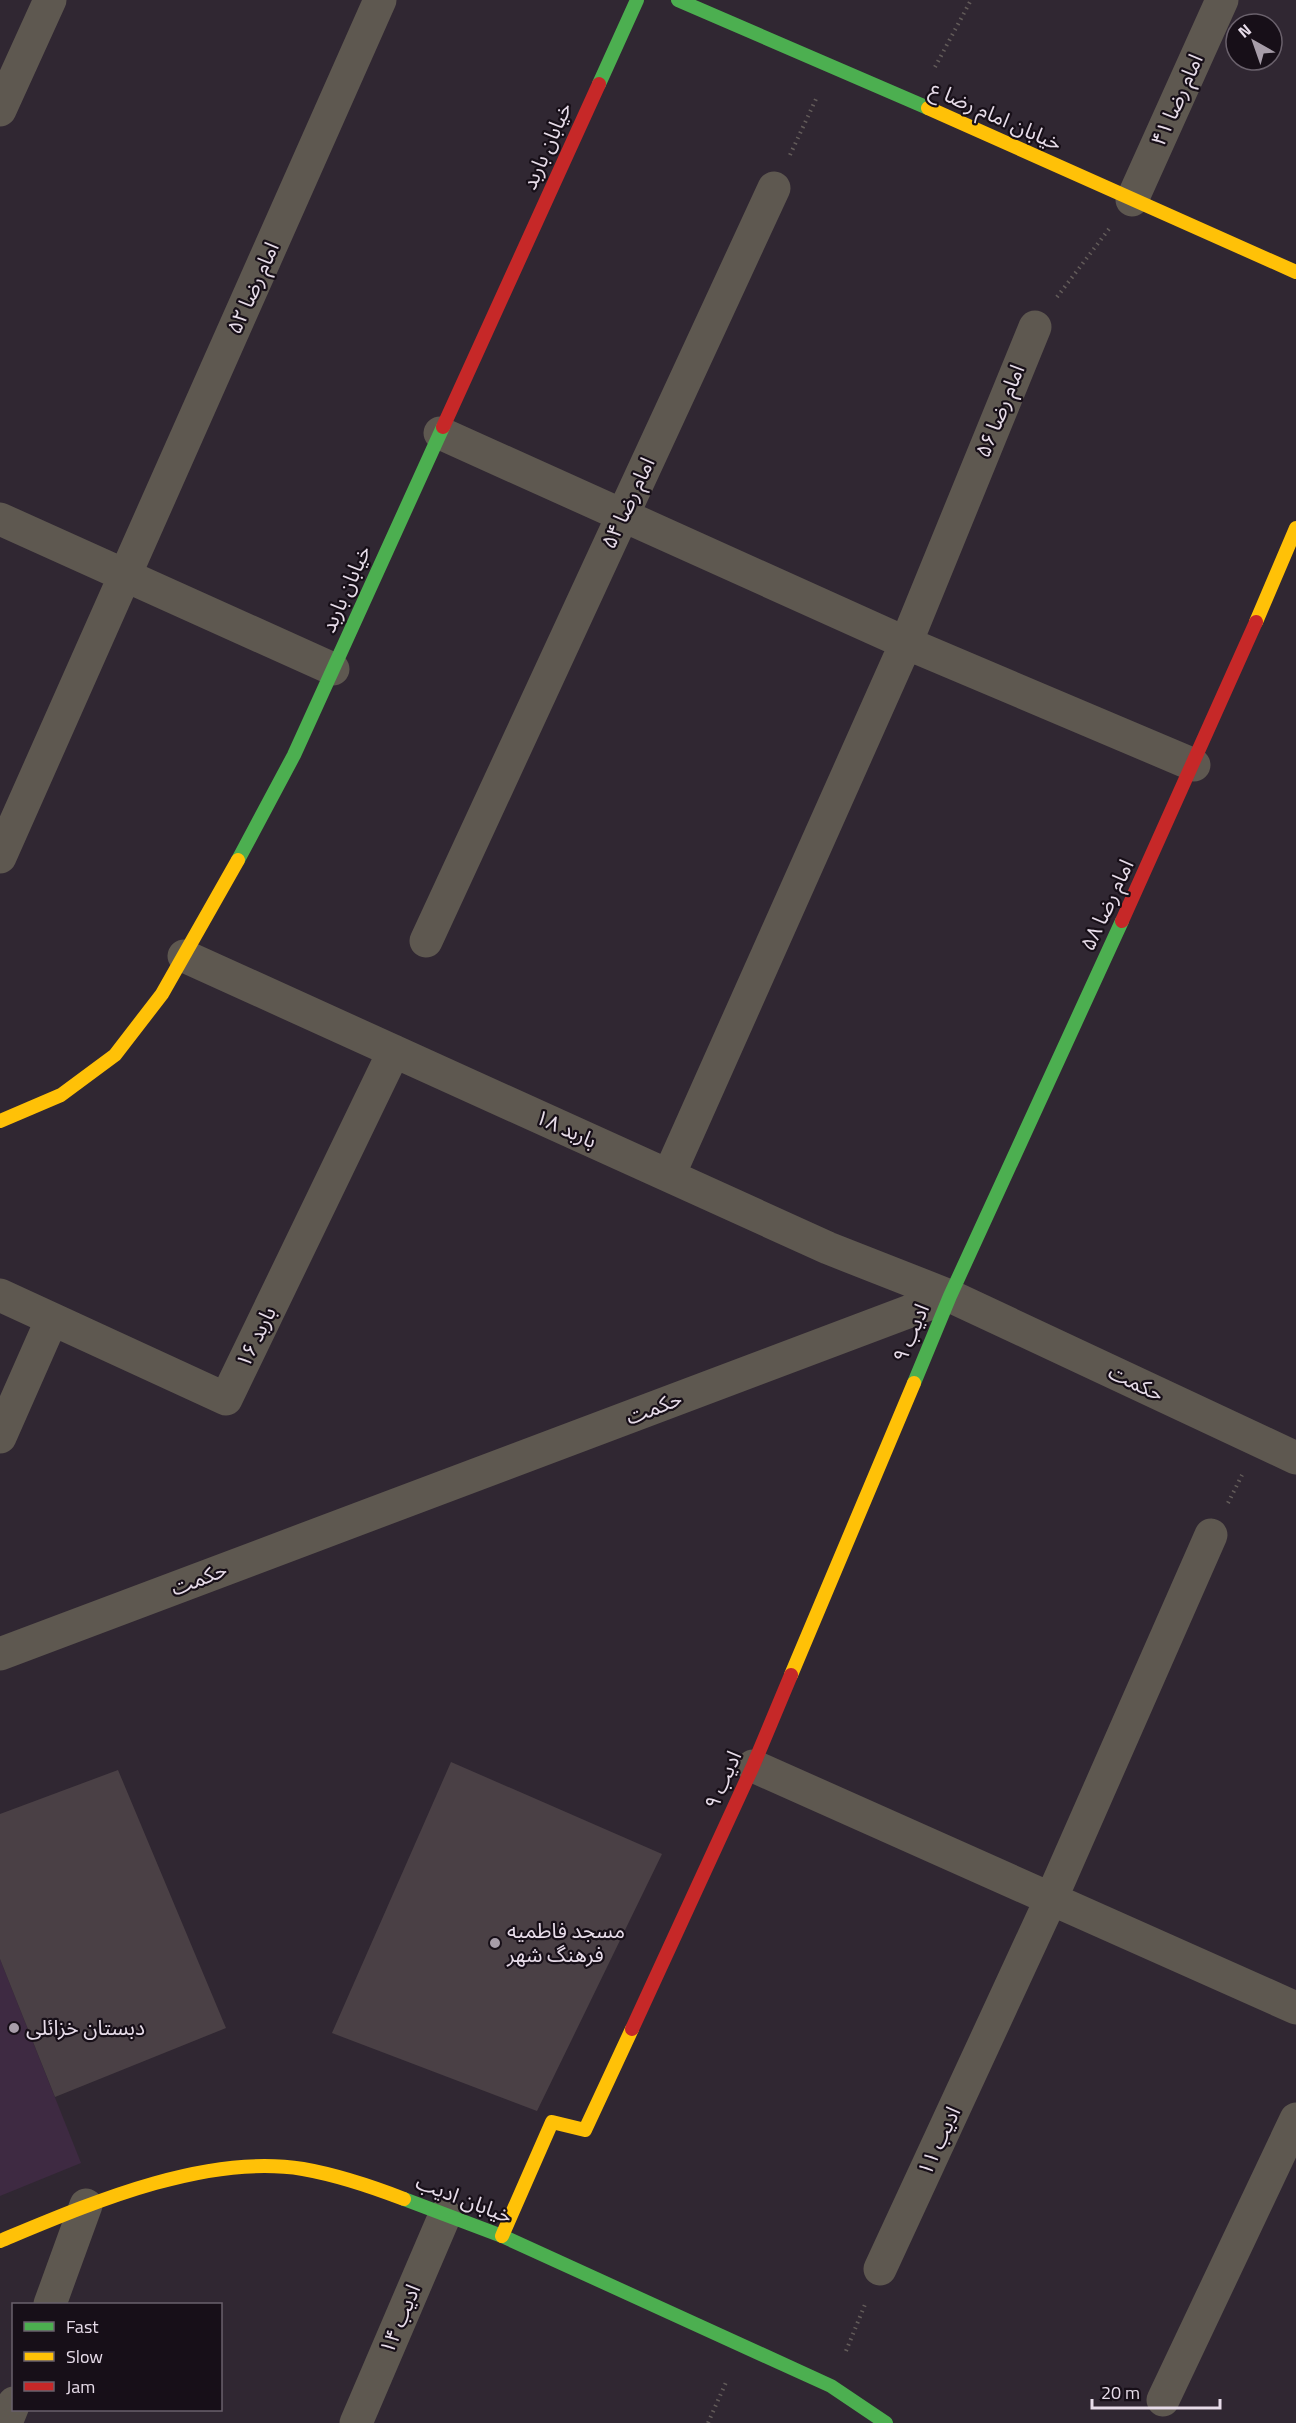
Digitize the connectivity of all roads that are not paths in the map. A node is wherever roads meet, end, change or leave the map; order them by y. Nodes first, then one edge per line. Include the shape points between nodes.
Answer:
1 (50, 0) edge
2 (380, 0) edge
3 (637, 0) edge
4 (678, 0) edge
5 (1222, 0) edge
6 (0, 110) edge
7 (774, 188) road end
8 (1132, 200) junction
9 (1296, 272) edge
10 (1035, 327) road end
11 (440, 433) junction
12 (622, 516) junction
13 (0, 519) edge
14 (1296, 528) edge
15 (125, 575) junction
16 (906, 643) junction
17 (333, 669) junction
18 (1194, 765) junction
19 (0, 857) edge
20 (426, 941) dead end
21 (184, 956) junction
22 (393, 1051) junction
23 (0, 1121) edge
24 (669, 1175) junction
25 (0, 1295) edge
26 (950, 1296) junction
27 (52, 1319) junction
28 (0, 1437) edge
29 (1296, 1458) edge
30 (1211, 1536) road end
31 (0, 1654) edge
32 (753, 1766) junction
33 (1051, 1899) junction
34 (1296, 2008) edge
35 (1296, 2119) edge
36 (86, 2205) junction
37 (445, 2215) junction
38 (502, 2236) junction
39 (0, 2241) edge
40 (880, 2269) road end
41 (50, 2303) edge
42 (1163, 2400) dead end
43 (12, 2408) edge
44 (6, 2423) edge
45 (356, 2423) edge
46 (886, 2423) edge

1 - 6 street
2 - 15 street, امام رضا ۵۲
3 - 11 street, خیابان باربد
4 - 8 street, خیابان امام رضا ع
5 - 8 street, امام رضا ۴۱
7 - 12 street, امام رضا ۵۴
8 - 9 street, خیابان امام رضا ع
10 - 16 street, امام رضا ۵۶
11 - 12 street
11 - 17 street, خیابان باربد
12 - 16 street
12 - 20 street, امام رضا ۵۴
13 - 15 street
14 - 18 street, امام رضا ۵۸
15 - 17 street
15 - 19 street, امام رضا ۵۲
16 - 18 street
16 - 24 street, امام رضا ۵۶
17 - 21 street, خیابان باربد via 294,755
18 - 26 street, امام رضا ۵۸
21 - 22 street, باربد ۱۸
21 - 23 street, خیابان باربد via 162,994 115,1055 62,1095
22 - 24 street, باربد ۱۸
22 - 27 street, باربد ۱۶ via 226,1399
24 - 26 street, باربد ۱۸ via 828,1248
25 - 27 street, باربد ۱۶
26 - 29 street, حکمت
26 - 31 street, حکمت
26 - 32 street, ادیب ۹
27 - 28 street
30 - 33 street, ادیب ۱۱
32 - 33 street
32 - 38 street, ادیب ۹ via 585,2130 552,2122
33 - 34 street
33 - 40 street, ادیب ۱۱
35 - 42 street
36 - 37 street, خیابان ادیب via 226,2168 303,2169 388,2193
36 - 39 street, خیابان ادیب
36 - 41 street
37 - 38 street, خیابان ادیب
37 - 45 street, ادیب ۱۴
38 - 46 street, خیابان ادیب via 831,2386
43 - 44 street

